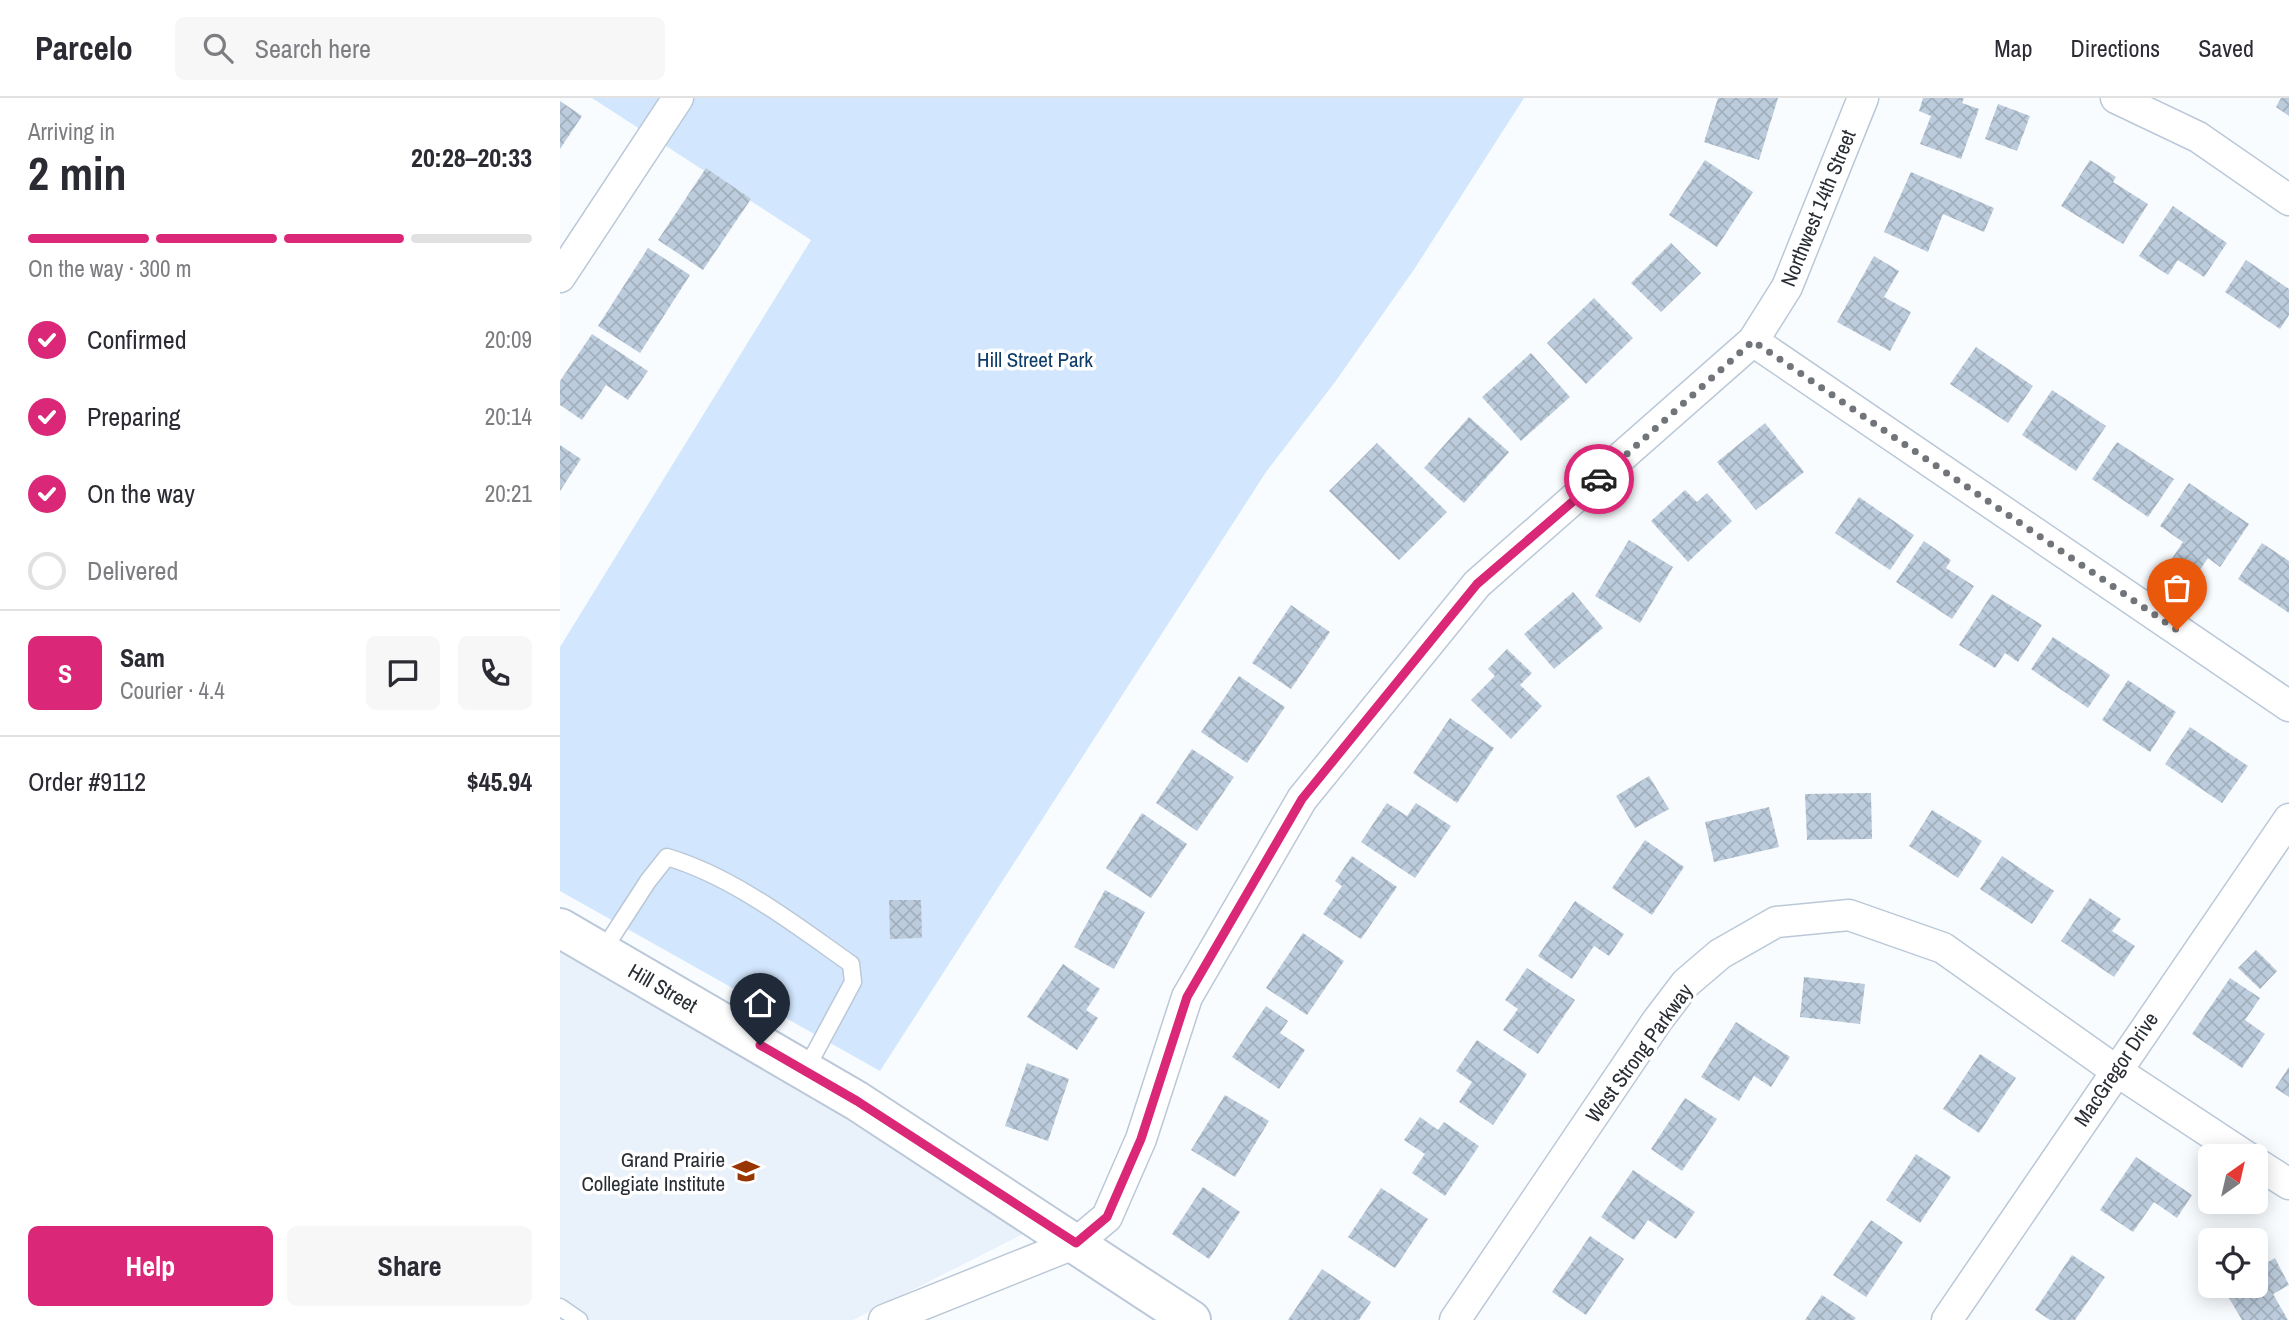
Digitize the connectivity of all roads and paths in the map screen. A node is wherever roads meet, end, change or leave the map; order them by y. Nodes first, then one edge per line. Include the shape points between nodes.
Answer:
1 (678, 98) edge
2 (1863, 98) edge
3 (2116, 98) edge
4 (2289, 200) edge
5 (560, 277) edge
6 (1753, 341) junction
7 (2289, 706) edge
8 (2289, 819) edge
9 (560, 928) edge
10 (602, 952) junction
11 (2115, 1070) junction
12 (805, 1071) junction
13 (2227, 1144) edge
14 (2268, 1171) edge
15 (2289, 1184) edge
16 (1076, 1243) junction
17 (560, 1307) edge
18 (579, 1320) edge
19 (884, 1320) edge
20 (1191, 1320) edge
21 (1455, 1320) edge
22 (1947, 1320) edge

1 - 5 street
2 - 6 street, Northwest 14th Street via 1787,287
3 - 4 street via 2198,136
6 - 7 street
6 - 16 street, Northwest 14th Street via 1477,584 1302,799 1187,997 1141,1139 1107,1217
8 - 11 street, MacGregor Drive
9 - 10 street, Hill Street
10 - 12 street, Hill Street
10 - 12 lane via 667,858 694,866 762,905 851,964 853,982
11 - 13 street, West Strong Parkway
11 - 21 street, West Strong Parkway via 1943,948 1849,915 1776,922 1720,954 1686,983
11 - 22 street, MacGregor Drive
12 - 16 street, Hill Street
14 - 15 street
16 - 19 street, Northwest 14th Street
16 - 20 street, Hill Street
17 - 18 lane

